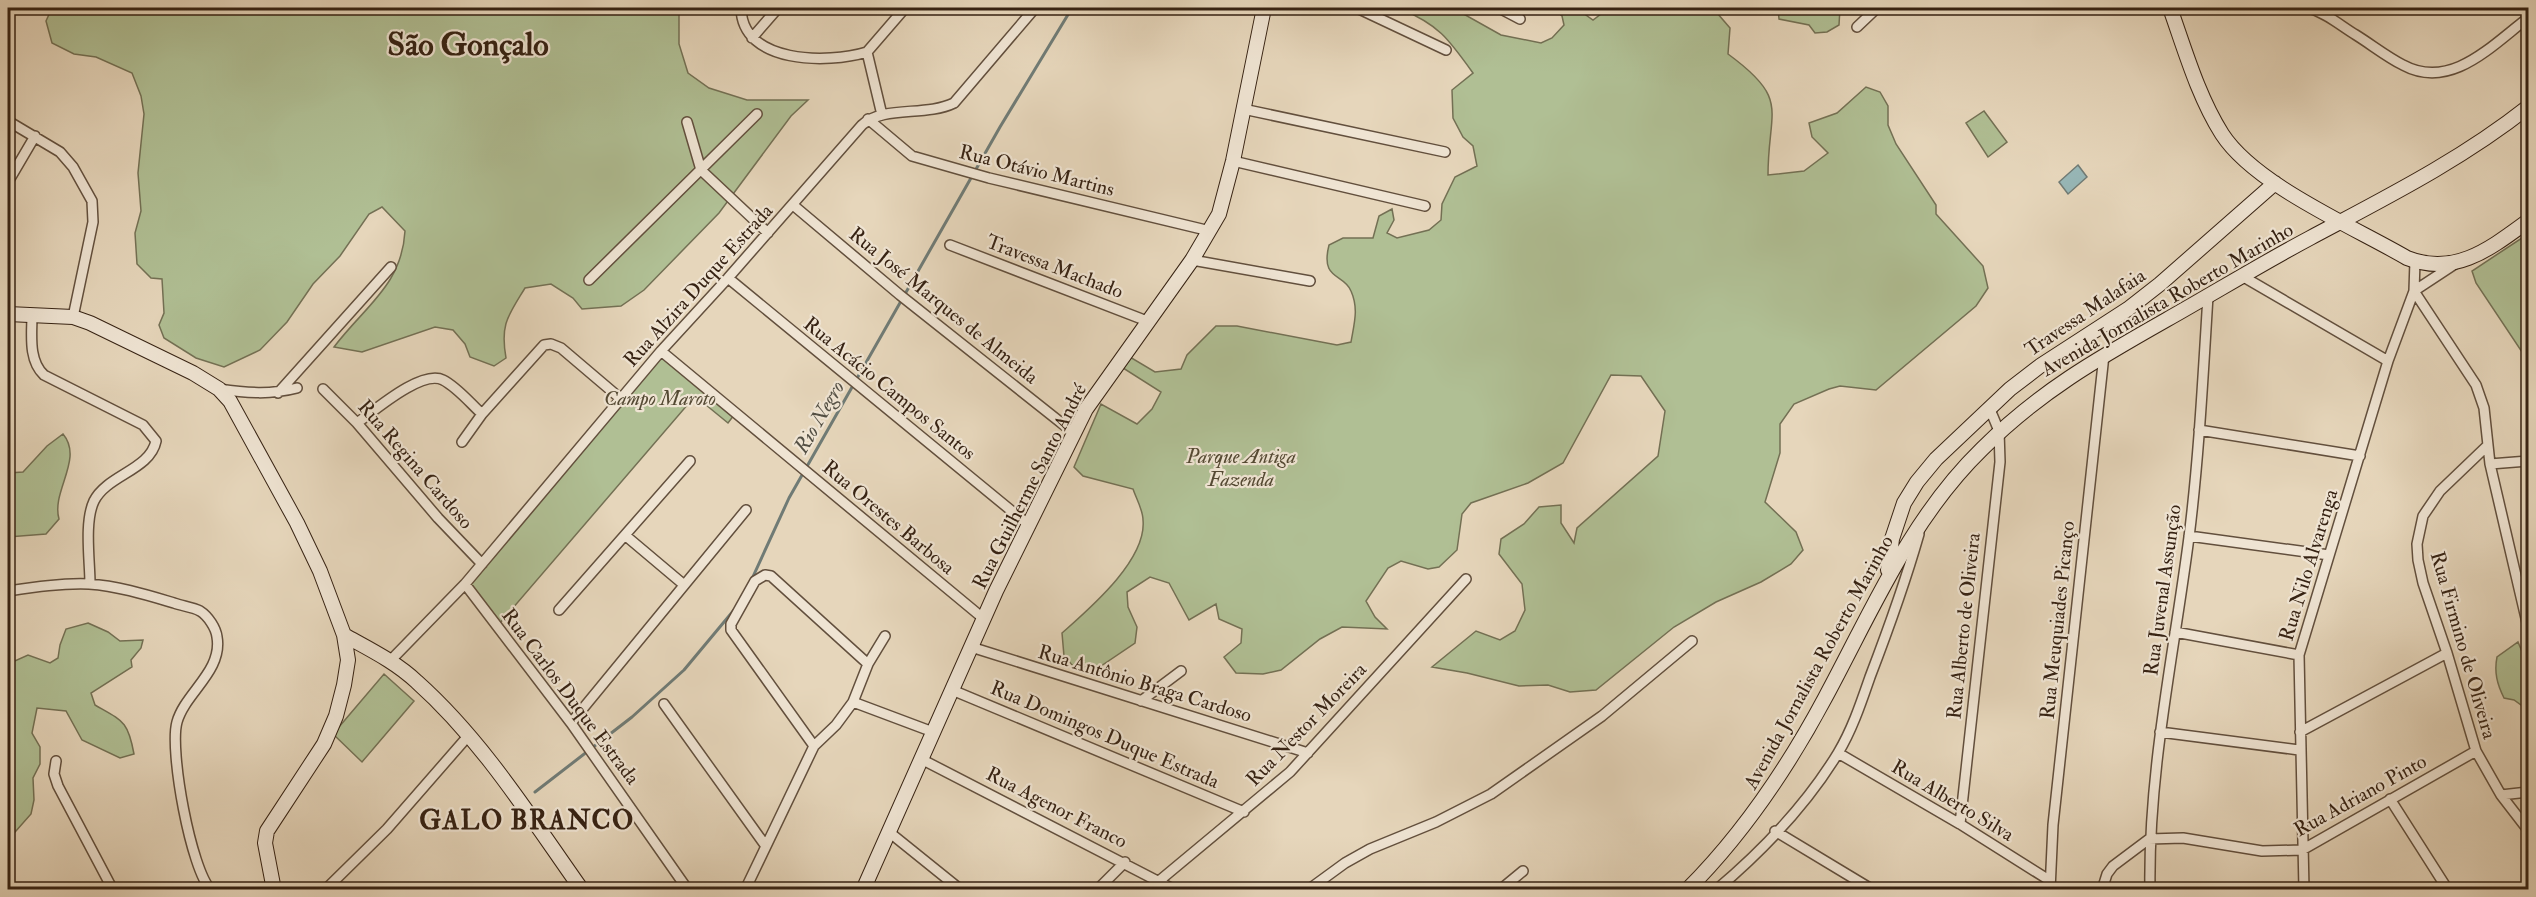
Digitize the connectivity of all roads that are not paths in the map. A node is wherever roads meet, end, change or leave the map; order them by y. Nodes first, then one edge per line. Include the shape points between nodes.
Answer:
1 (741, 8) edge
2 (778, 8) edge
3 (905, 8) edge
4 (1035, 8) edge
5 (1264, 8) edge
6 (1356, 8) edge
7 (1500, 8) edge
8 (1876, 8) edge
9 (2170, 8) edge
10 (2308, 8) edge
11 (2529, 18) edge
12 (1520, 20) dead end
13 (1857, 27) dead end
14 (752, 38) junction
15 (1446, 50) dead end
16 (867, 52) junction
17 (2529, 107) edge
18 (1243, 109) junction
19 (757, 114) dead end
20 (882, 115) junction
21 (868, 120) junction
22 (8, 122) edge
23 (687, 122) dead end
24 (35, 136) junction
25 (1445, 152) dead end
26 (1233, 161) junction
27 (701, 170) junction
28 (8, 182) edge
29 (2275, 183) junction
30 (793, 205) junction
31 (1425, 206) dead end
32 (2529, 221) edge
33 (2341, 222) junction
34 (1210, 231) junction
35 (768, 233) junction
36 (950, 244) dead end
37 (1192, 260) junction
38 (2415, 261) junction
39 (2457, 262) junction
40 (391, 267) dead end
41 (2242, 276) junction
42 (728, 278) junction
43 (589, 280) dead end
44 (1310, 281) dead end
45 (2415, 291) junction
46 (2208, 296) junction
47 (8, 314) edge
48 (32, 315) junction
49 (73, 317) junction
50 (1147, 321) junction
51 (661, 351) junction
52 (2104, 355) junction
53 (2388, 361) junction
54 (297, 388) dead end
55 (219, 389) junction
56 (323, 389) dead end
57 (278, 393) junction
58 (621, 399) junction
59 (1989, 407) junction
60 (482, 414) junction
61 (357, 423) junction
62 (2199, 430) junction
63 (2000, 431) junction
64 (1074, 433) junction
65 (462, 442) dead end
66 (2488, 445) junction
67 (2360, 456) junction
68 (690, 461) dead end
69 (2529, 461) edge
70 (2490, 464) junction
71 (746, 510) dead end
72 (1923, 518) junction
73 (1030, 526) junction
74 (626, 536) junction
75 (2189, 536) junction
76 (2329, 555) junction
77 (482, 564) junction
78 (1887, 578) junction
79 (1466, 579) dead end
80 (90, 584) junction
81 (465, 584) junction
82 (683, 584) junction
83 (8, 591) edge
84 (559, 610) dead end
85 (984, 619) junction
86 (2529, 627) edge
87 (2175, 632) junction
88 (344, 635) junction
89 (885, 636) dead end
90 (1692, 641) dead end
91 (971, 647) junction
92 (2447, 653) junction
93 (2299, 655) junction
94 (390, 661) junction
95 (868, 664) junction
96 (1181, 671) dead end
97 (952, 690) junction
98 (1141, 701) junction
99 (854, 702) junction
100 (664, 704) dead end
101 (571, 723) junction
102 (933, 732) junction
103 (2160, 732) junction
104 (2300, 732) junction
105 (469, 735) junction
106 (814, 746) junction
107 (2299, 750) junction
108 (2476, 751) junction
109 (1308, 753) junction
110 (1838, 753) junction
111 (921, 759) junction
112 (56, 761) dead end
113 (2529, 792) edge
114 (2501, 795) junction
115 (2390, 799) junction
116 (1244, 812) junction
117 (1960, 824) junction
118 (2529, 830) edge
119 (1775, 831) junction
120 (889, 832) junction
121 (2149, 839) junction
122 (765, 845) junction
123 (2302, 850) junction
124 (1125, 862) junction
125 (1523, 871) dead end
126 (1159, 881) junction
127 (2050, 885) edge
128 (271, 888) edge
129 (113, 890) edge
130 (211, 890) edge
131 (325, 890) edge
132 (582, 890) edge
133 (688, 890) edge
134 (745, 890) edge
135 (863, 890) edge
136 (961, 890) edge
137 (1097, 890) edge
138 (1175, 890) edge
139 (1308, 890) edge
140 (1500, 890) edge
141 (1687, 890) edge
142 (1716, 890) edge
143 (1873, 890) edge
144 (2102, 890) edge
145 (2150, 890) edge
146 (2304, 890) edge
147 (2448, 890) edge

1 - 14 street via 745,28
2 - 14 street
3 - 16 street
4 - 20 street, Rua Alzira Duque Estrada via 954,103 925,112
5 - 18 main road, Rua Guilherme Santo André
6 - 15 street
7 - 12 street
8 - 13 street
9 - 29 main road via 2197,82 2223,135 2239,154
10 - 11 street via 2404,66 2425,74 2455,71
14 - 16 street via 792,56 834,60
16 - 20 street
17 - 33 main road, Avenida Jornalista Roberto Marinho via 2452,160
18 - 25 street
18 - 26 main road, Rua Guilherme Santo André
19 - 27 street
20 - 21 street, Rua Alzira Duque Estrada
21 - 30 street, Rua Alzira Duque Estrada
21 - 34 street, Rua Otávio Martins via 912,156
22 - 24 street
23 - 27 street
24 - 28 street
24 - 49 street via 73,166 92,201 93,222
26 - 31 street
26 - 34 main road, Rua Guilherme Santo André via 1225,198
27 - 35 street
27 - 43 street
29 - 33 main road
29 - 59 main road, Travessa Malafaia via 2160,284 2040,366
30 - 35 street, Rua Alzira Duque Estrada
30 - 64 street, Rua José Marques de Almeida
32 - 39 main road via 2486,250
33 - 38 main road
33 - 41 main road, Avenida Jornalista Roberto Marinho
34 - 37 main road, Rua Guilherme Santo André
35 - 42 street, Rua Alzira Duque Estrada
36 - 50 street, Travessa Machado
37 - 44 street
37 - 50 main road, Rua Guilherme Santo André
38 - 39 main road via 2439,265
38 - 45 street, Rua Nilo Alvarenga
39 - 45 street
40 - 57 street
41 - 46 main road, Avenida Jornalista Roberto Marinho
41 - 53 street
42 - 51 street, Rua Alzira Duque Estrada
42 - 73 street, Rua Acácio Campos Santos
45 - 53 street, Rua Nilo Alvarenga
45 - 66 street via 2476,385 2484,408
46 - 52 main road, Avenida Jornalista Roberto Marinho
46 - 62 street, Rua Juvenal Assunção
47 - 48 main road
48 - 49 main road
48 - 80 street via 38,369 143,425 156,441 147,457 95,500 89,516
49 - 55 main road via 118,335
50 - 64 main road, Rua Guilherme Santo André
51 - 58 street, Rua Alzira Duque Estrada
51 - 85 street, Rua Orestes Barbosa
52 - 63 main road, Avenida Jornalista Roberto Marinho via 2047,392
52 - 127 street, Rua Meuquiades Picanço
53 - 67 street, Rua Nilo Alvarenga
54 - 57 street
55 - 57 street
55 - 88 main road via 297,524
56 - 61 street, Rua Regina Cardoso
58 - 60 street via 561,348 551,344 539,349
58 - 77 street, Rua Alzira Duque Estrada
59 - 63 street
59 - 78 main road, Travessa Malafaia via 1917,482 1892,539
60 - 61 street via 445,381 434,378 407,387
60 - 65 street
61 - 77 street, Rua Regina Cardoso
62 - 67 street
62 - 75 street, Rua Juvenal Assunção
63 - 72 main road, Avenida Jornalista Roberto Marinho
63 - 117 street, Rua Alberto de Oliveira via 2000,462
64 - 73 main road, Rua Guilherme Santo André
66 - 70 street
66 - 92 street, Rua Firmino de Oliveira via 2440,491 2423,516 2417,544 2423,583
67 - 76 street, Rua Nilo Alvarenga
68 - 74 street
69 - 70 street
70 - 86 street
71 - 82 street
72 - 78 main road, Avenida Jornalista Roberto Marinho
72 - 110 street via 1881,648
73 - 85 main road, Rua Guilherme Santo André
74 - 82 street
74 - 84 street
75 - 76 street
75 - 87 street, Rua Juvenal Assunção
76 - 93 street, Rua Nilo Alvarenga
77 - 81 street, Rua Alzira Duque Estrada
78 - 141 main road, Avenida Jornalista Roberto Marinho via 1781,775 1719,858
79 - 109 street, Rua Nestor Moreira
80 - 83 street
80 - 130 street via 137,592 199,611 218,638 210,669 184,706 174,737 179,784 193,845
81 - 94 street, Rua Alzira Duque Estrada
81 - 101 street, Rua Carlos Duque Estrada
82 - 101 street
85 - 91 main road, Rua Guilherme Santo André
87 - 93 street
87 - 103 street, Rua Juvenal Assunção
88 - 94 main road
88 - 128 main road via 348,660 336,716 324,744 267,831 264,843
89 - 95 street
90 - 139 street via 1602,716 1491,794 1370,849
91 - 97 main road, Rua Guilherme Santo André
91 - 98 street, Rua Antônio Braga Cardoso
92 - 104 street
92 - 108 street, Rua Firmino de Oliveira
93 - 104 street, Rua Nilo Alvarenga
94 - 105 main road via 416,681
95 - 99 street
95 - 106 street via 771,576 755,581 730,630
96 - 98 street
97 - 102 main road, Rua Guilherme Santo André
97 - 116 street, Rua Domingos Duque Estrada
98 - 109 street, Rua Antônio Braga Cardoso
99 - 102 street
99 - 106 street
100 - 122 street
101 - 133 street, Rua Carlos Duque Estrada
102 - 111 main road, Rua Guilherme Santo André
103 - 107 street
103 - 121 street, Rua Juvenal Assunção
104 - 107 street, Rua Nilo Alvarenga
105 - 131 street via 387,829
105 - 132 main road
106 - 122 street
107 - 123 street, Rua Nilo Alvarenga
108 - 114 street, Rua Firmino de Oliveira
108 - 115 street, Rua Adriano Pinto
109 - 116 street, Rua Nestor Moreira
110 - 117 street, Rua Alberto Silva
110 - 119 street via 1804,800
111 - 120 main road, Rua Guilherme Santo André
111 - 124 street, Rua Agenor Franco
112 - 129 street via 54,774 58,786
113 - 114 street
114 - 118 street, Rua Firmino de Oliveira
115 - 123 street, Rua Adriano Pinto
115 - 147 street
116 - 126 street, Rua Nestor Moreira
117 - 127 street, Rua Alberto Silva
119 - 142 street
119 - 143 street
120 - 135 main road, Rua Guilherme Santo André
120 - 136 street
121 - 123 street, Rua Adriano Pinto via 2183,838 2262,851
121 - 144 street via 2113,866 2106,874
121 - 145 street, Rua Juvenal Assunção
122 - 134 street
123 - 146 street, Rua Nilo Alvarenga
124 - 126 street, Rua Agenor Franco
124 - 137 street
125 - 140 street
126 - 138 street, Rua Agenor Franco

